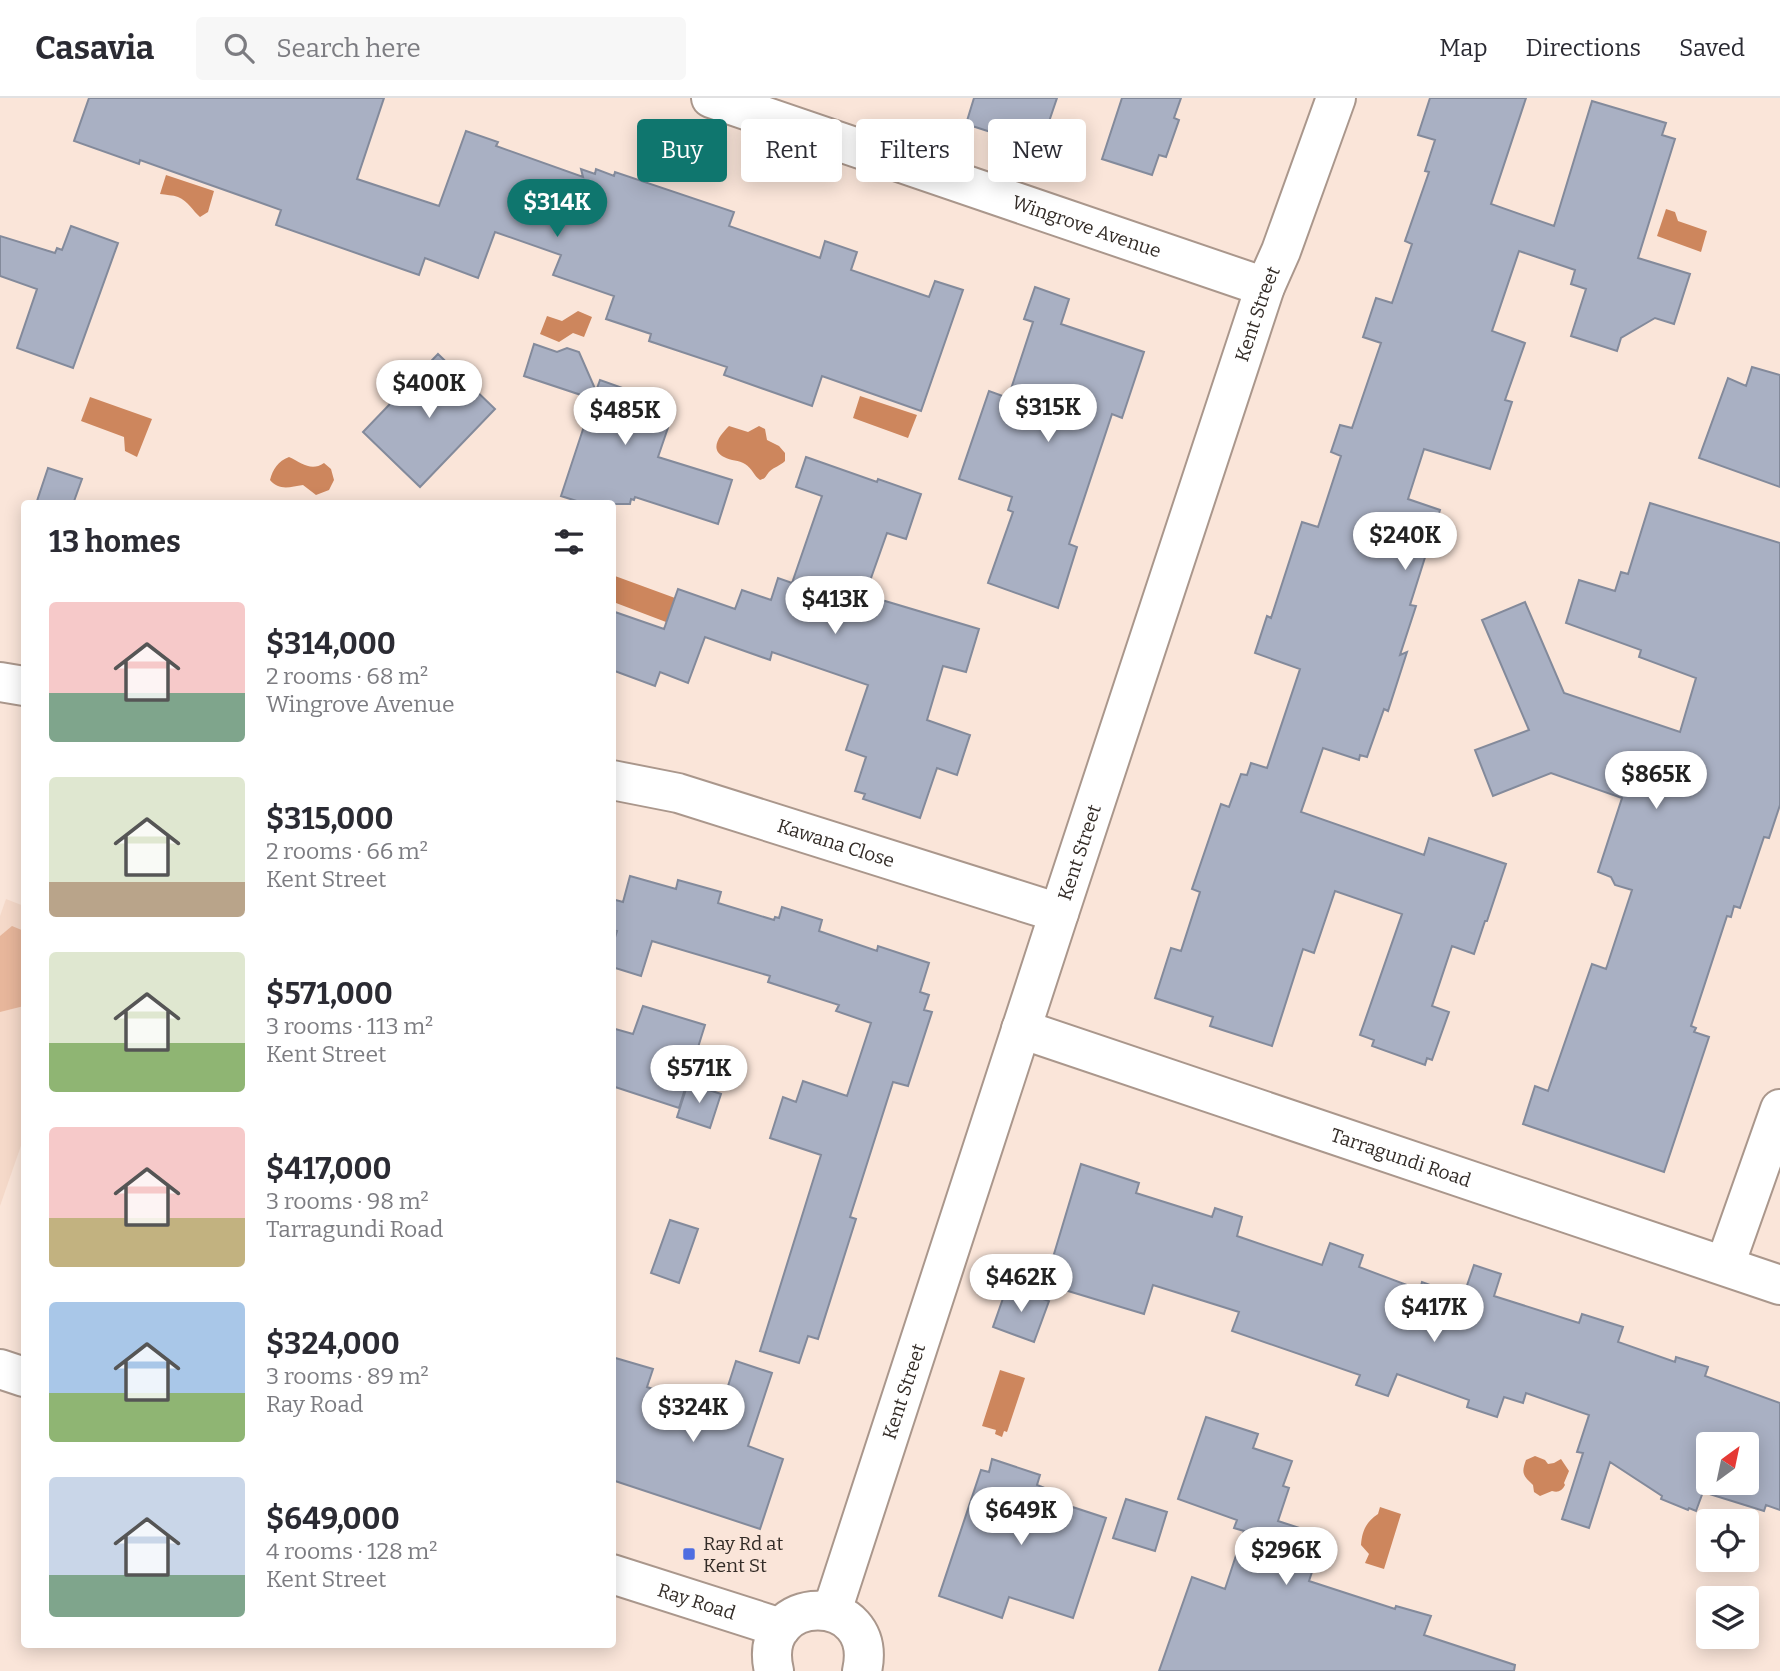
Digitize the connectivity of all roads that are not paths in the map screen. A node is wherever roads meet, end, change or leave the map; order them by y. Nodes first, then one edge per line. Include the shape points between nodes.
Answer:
1 (710, 98) edge
2 (1336, 98) edge
3 (1265, 287) junction
4 (0, 682) edge
5 (21, 686) edge
6 (616, 781) edge
7 (1059, 913) junction
8 (1021, 1029) junction
9 (1780, 1109) edge
10 (1726, 1265) junction
11 (1780, 1285) edge
12 (0, 1369) edge
13 (21, 1376) edge
14 (616, 1575) edge
15 (832, 1611) junction
16 (780, 1628) junction
17 (774, 1671) edge
18 (862, 1671) edge

1 - 3 street, Wingrove Avenue
2 - 3 street, Kent Street
3 - 7 street, Kent Street
4 - 5 street
6 - 7 street, Kawana Close via 678,793
7 - 8 street, Kent Street
8 - 10 street, Tarragundi Road
8 - 15 street, Kent Street
9 - 10 street
10 - 11 street, Tarragundi Road
12 - 13 street
14 - 16 street, Ray Road
15 - 16 street via 804,1612
15 - 18 street via 856,1629 863,1643
16 - 17 street via 771,1656

